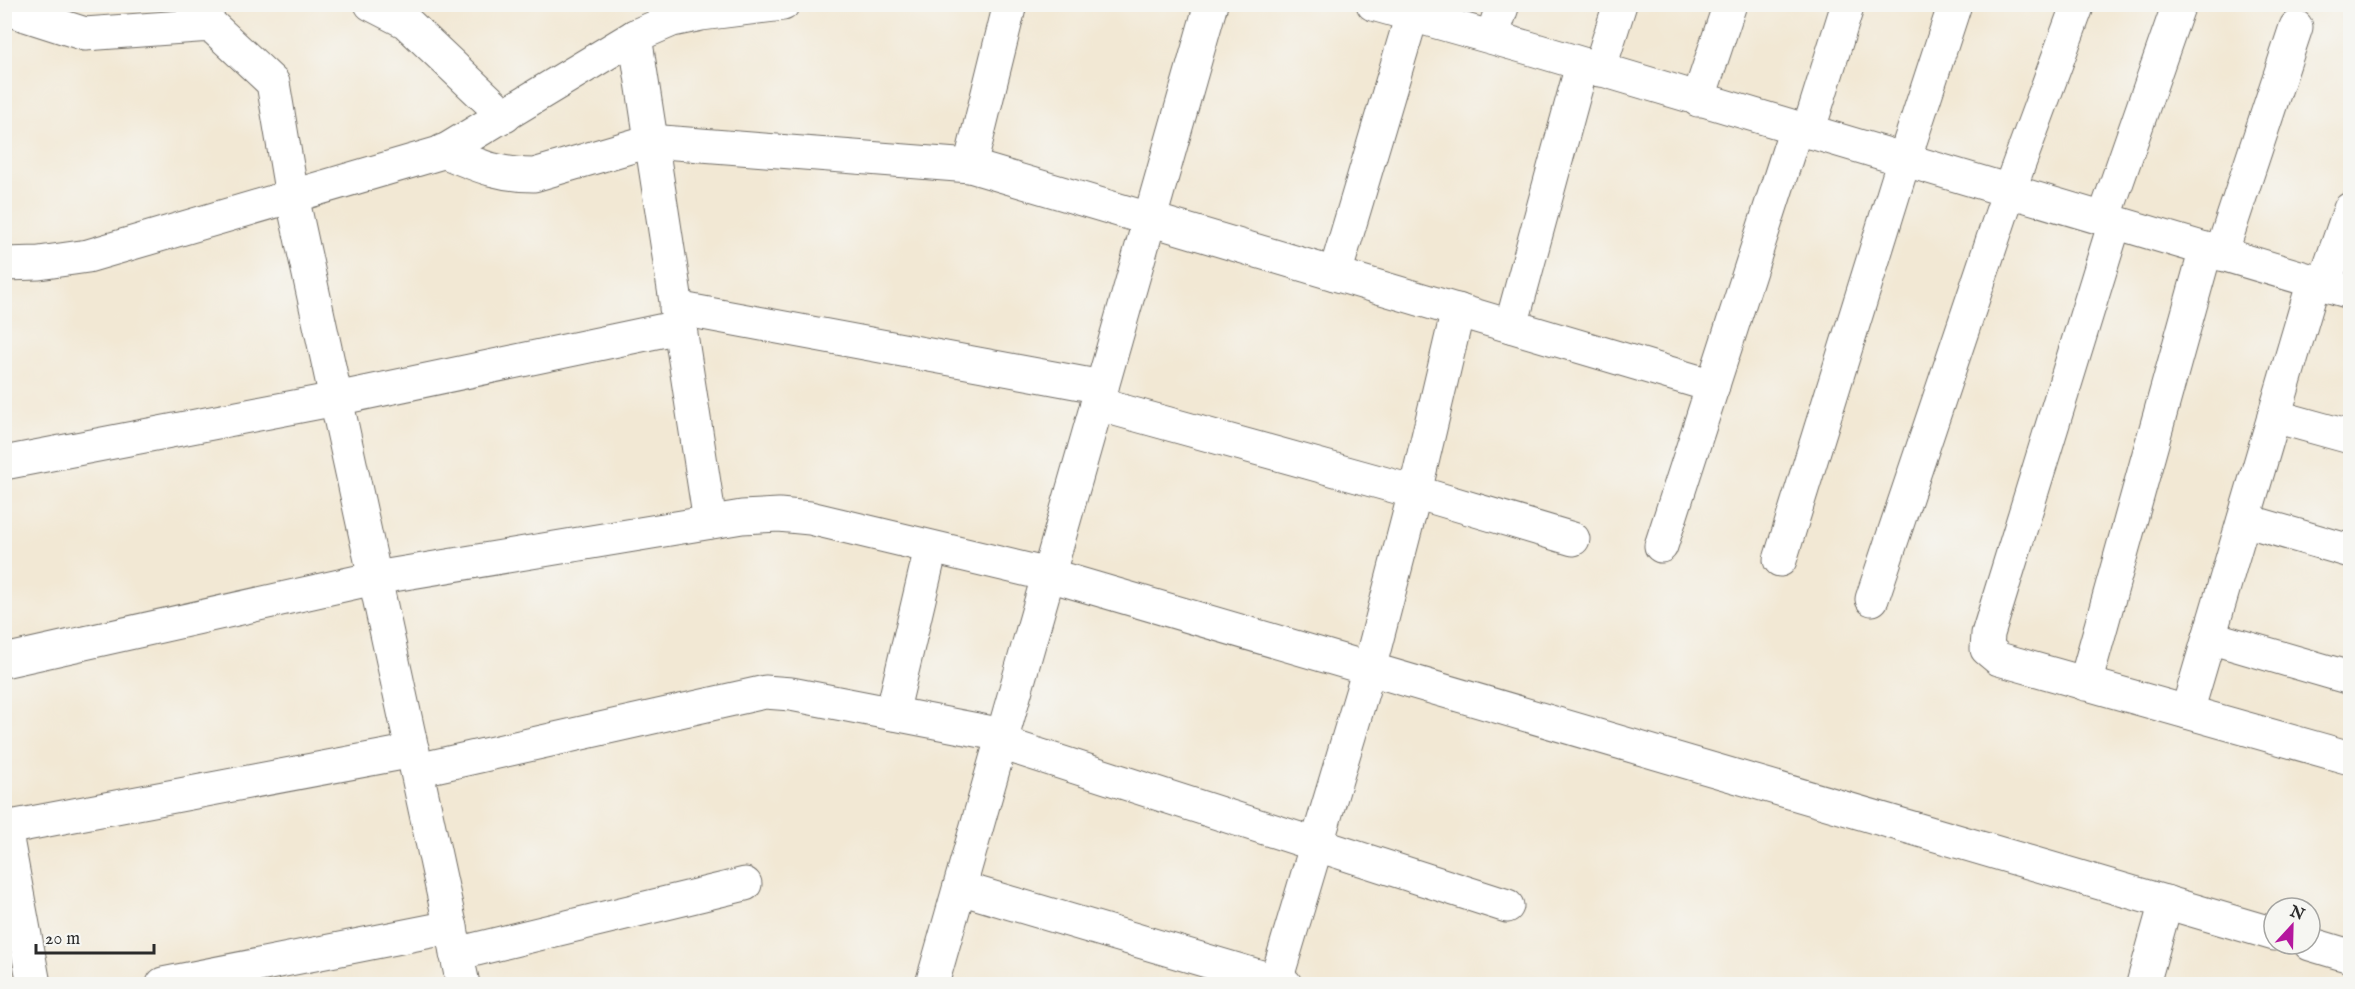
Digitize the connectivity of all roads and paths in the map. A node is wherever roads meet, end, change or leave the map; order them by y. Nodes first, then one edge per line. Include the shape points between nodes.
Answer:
1 (371, 4) edge
2 (783, 4) edge
3 (1010, 4) edge
4 (1211, 4) edge
5 (1503, 4) edge
6 (1620, 4) edge
7 (1730, 4) edge
8 (1848, 4) edge
9 (1955, 4) edge
10 (2078, 4) edge
11 (2179, 4) edge
12 (4, 8) edge
13 (719, 8) edge
14 (1390, 8) edge
15 (2296, 27) dead end
16 (635, 36) junction
17 (1492, 37) junction
18 (1591, 68) junction
19 (1698, 100) junction
20 (505, 116) junction
21 (1802, 130) junction
22 (650, 141) junction
23 (443, 151) junction
24 (1904, 160) junction
25 (970, 166) junction
26 (2009, 191) junction
27 (292, 196) junction
28 (2350, 209) edge
29 (1150, 219) junction
30 (2110, 221) junction
31 (2213, 251) junction
32 (4, 264) edge
33 (1335, 274) junction
34 (2329, 286) edge
35 (1458, 310) junction
36 (678, 318) junction
37 (1511, 326) junction
38 (1713, 386) junction
39 (1100, 396) junction
40 (336, 399) junction
41 (2274, 416) junction
42 (2350, 437) edge
43 (4, 463) edge
44 (1415, 492) junction
45 (2244, 520) junction
46 (710, 522) junction
47 (1573, 539) dead end
48 (1661, 546) dead end
49 (931, 548) junction
50 (2350, 551) edge
51 (1780, 560) dead end
52 (1048, 575) junction
53 (375, 578) junction
54 (1872, 599) dead end
55 (2209, 637) junction
56 (4, 661) edge
57 (1369, 669) junction
58 (2350, 678) edge
59 (2085, 684) junction
60 (2187, 712) junction
61 (892, 714) junction
62 (1002, 739) junction
63 (2350, 758) edge
64 (415, 760) junction
65 (5, 826) edge
66 (1318, 844) junction
67 (745, 884) dead end
68 (960, 888) junction
69 (2166, 902) junction
70 (1507, 906) dead end
71 (2262, 930) edge
72 (2322, 948) edge
73 (457, 955) edge
74 (2350, 956) edge
75 (34, 984) edge
76 (163, 984) edge
77 (932, 984) edge
78 (1278, 984) edge
79 (2143, 984) edge

1 - 20 street via 406,22
2 - 13 street
3 - 25 street
4 - 29 street
5 - 17 street
6 - 18 street
7 - 19 street
8 - 21 street
9 - 24 street
10 - 26 street
11 - 30 street
12 - 27 street via 86,34 211,25 273,83
13 - 16 street via 672,20
14 - 17 street
14 - 33 street
15 - 31 street
16 - 20 street
16 - 22 street
17 - 18 street
18 - 19 street
18 - 37 street
19 - 21 street
20 - 23 street
21 - 24 street
21 - 38 street
22 - 23 street via 534,175 491,171
22 - 25 street
22 - 36 street
23 - 27 street
24 - 26 street
24 - 51 street
25 - 29 street
26 - 30 street
26 - 54 street
27 - 32 street via 88,256
27 - 40 street
28 - 34 street
29 - 33 street
29 - 39 street
30 - 31 street
30 - 59 street via 1988,634 1988,649 1999,659
31 - 34 street
31 - 59 street
33 - 35 street
34 - 41 street
35 - 37 street
35 - 44 street
36 - 39 street
36 - 40 street
36 - 46 street
37 - 38 street
38 - 48 street
39 - 44 street
39 - 52 street
40 - 43 street
40 - 53 street
41 - 42 street
41 - 45 street
44 - 47 street
44 - 57 street
45 - 50 street
45 - 55 street
46 - 49 street via 778,515 810,518
46 - 53 street
49 - 52 street
49 - 61 street
52 - 57 street
52 - 62 street
53 - 56 street
53 - 64 street
55 - 58 street
55 - 60 street
57 - 66 street
57 - 69 street
59 - 60 street
60 - 63 street
61 - 62 street
61 - 64 street via 765,692
62 - 66 street
62 - 68 street
64 - 65 street
64 - 73 street
65 - 75 street
66 - 70 street
66 - 78 street
67 - 73 street
68 - 77 street
68 - 78 street
69 - 71 street
69 - 79 street
72 - 74 street
73 - 76 street

